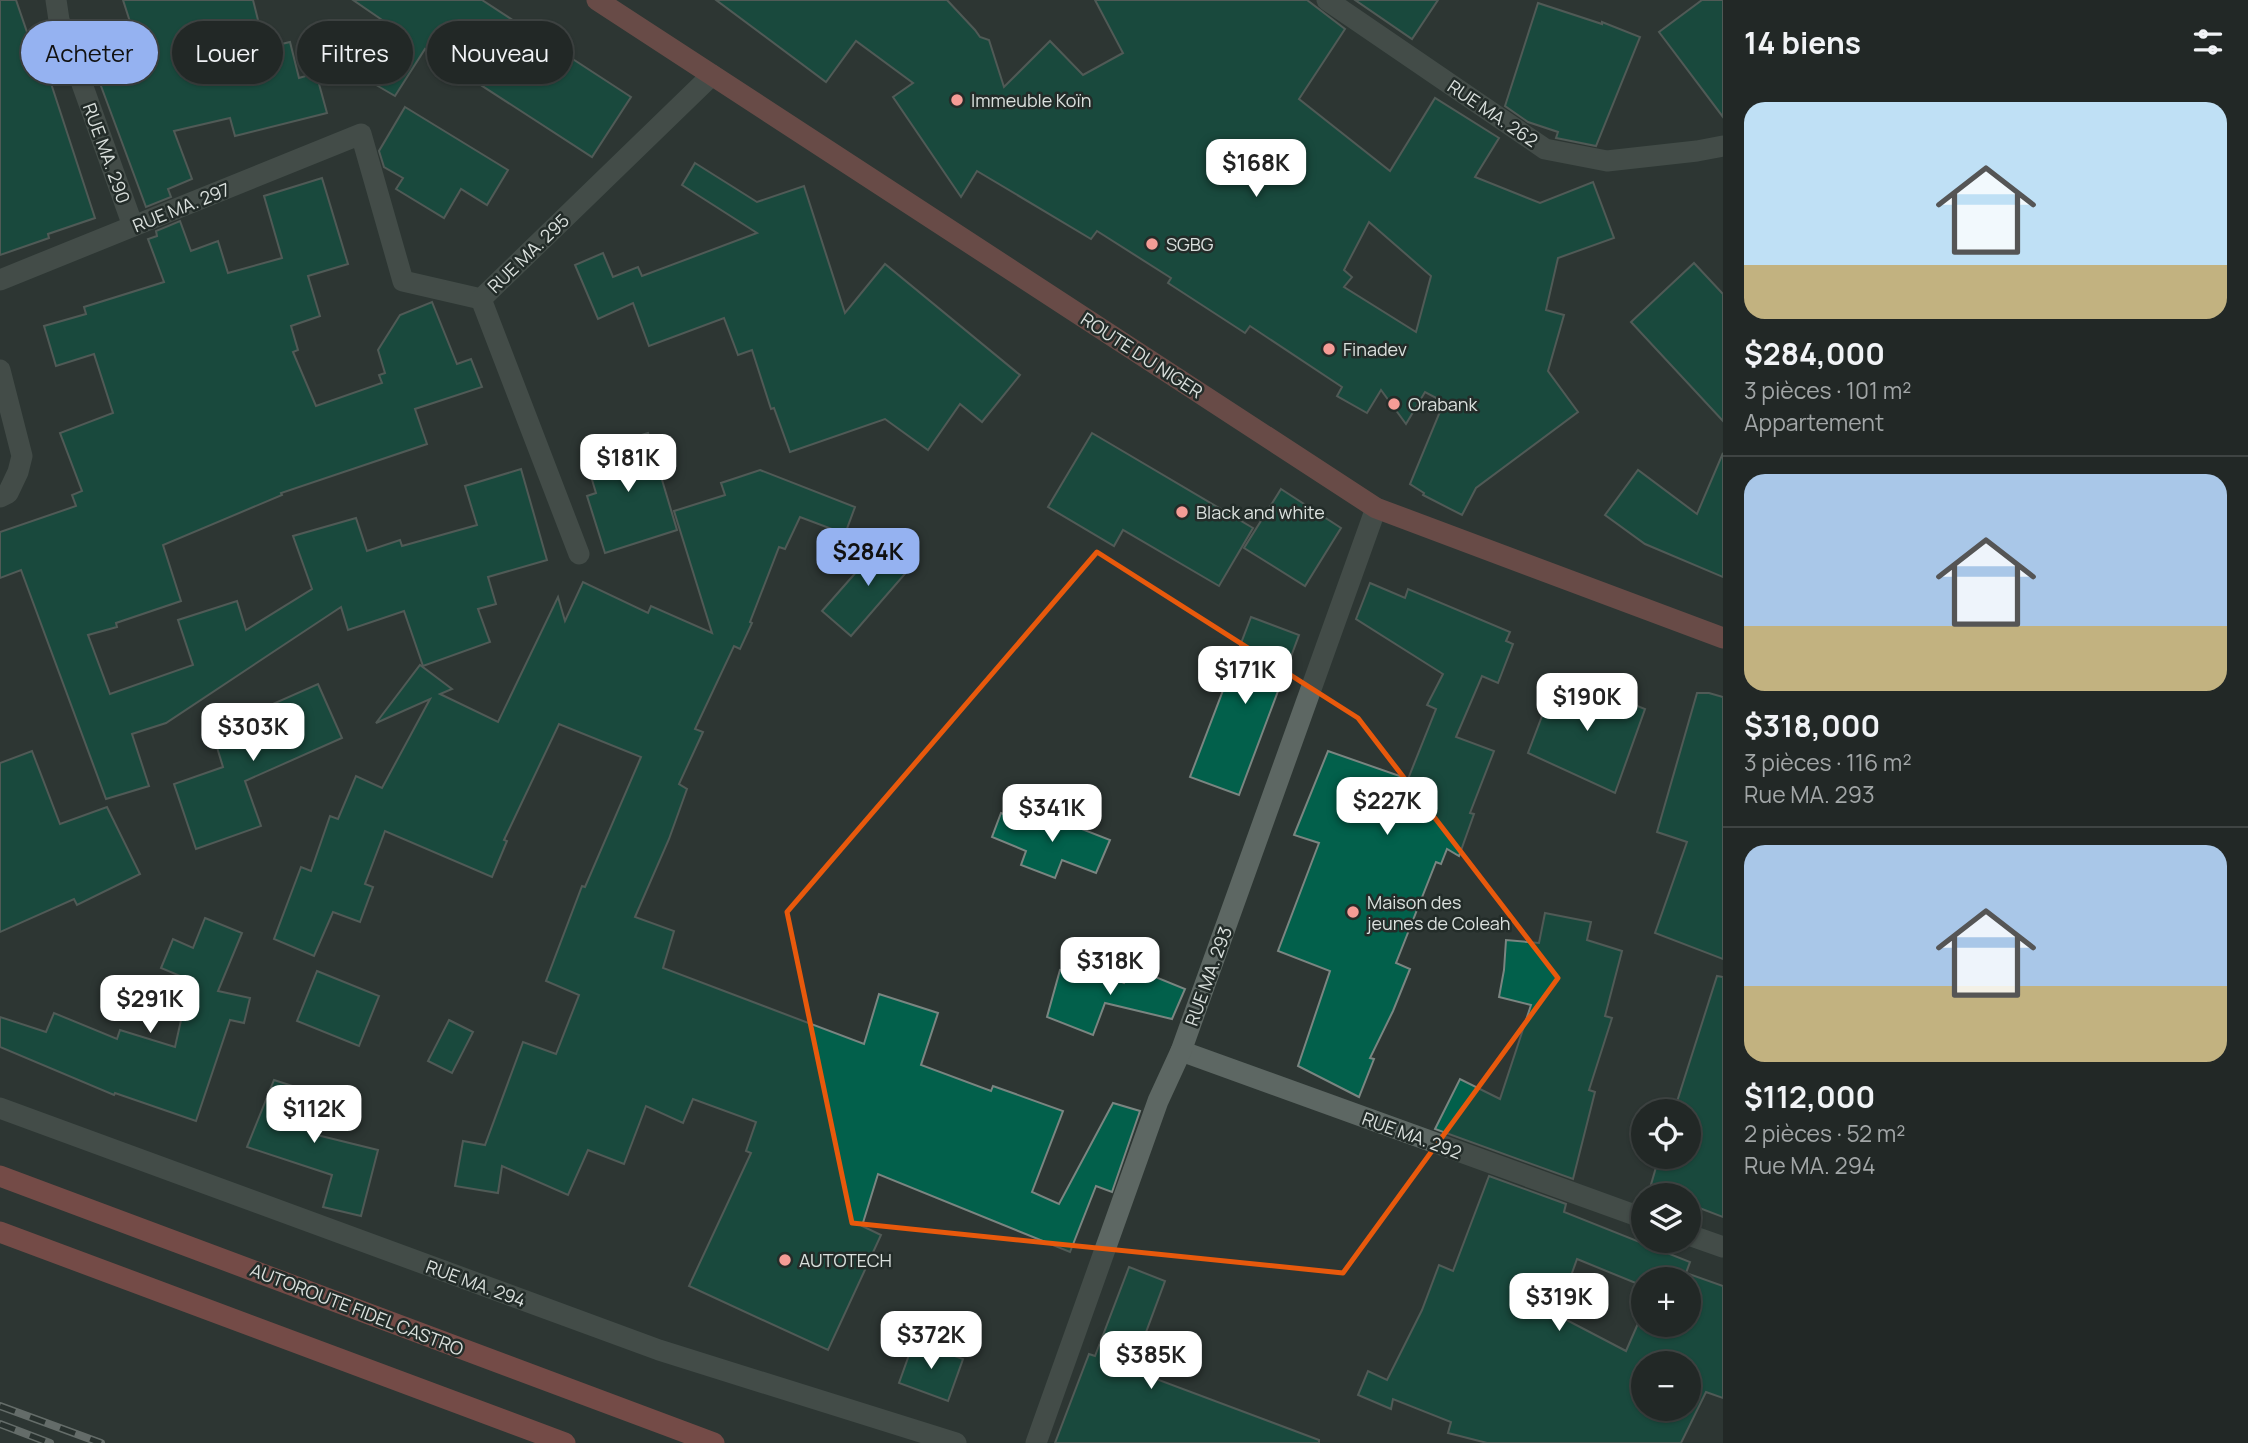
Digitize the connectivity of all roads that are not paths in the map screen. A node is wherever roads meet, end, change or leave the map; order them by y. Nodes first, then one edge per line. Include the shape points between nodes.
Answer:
1 (56, 0) edge
2 (597, 0) edge
3 (1328, 0) edge
4 (712, 75) junction
5 (361, 134) joint
6 (1723, 145) edge
7 (133, 226) junction
8 (0, 280) edge
9 (481, 299) junction
10 (0, 370) edge
11 (0, 497) edge
12 (1376, 508) junction
13 (579, 554) dead end
14 (1723, 638) edge
15 (1181, 1051) junction
16 (0, 1108) edge
17 (0, 1176) edge
18 (1631, 1214) edge
19 (0, 1232) edge
20 (1701, 1239) edge
21 (1723, 1247) edge
22 (565, 1443) edge
23 (714, 1443) edge
24 (956, 1443) edge
25 (1035, 1443) edge

1 - 7 street, RUE MA. 290 via 59,20
2 - 4 main road, ROUTE DU NIGER
3 - 6 street, RUE MA. 262 via 1545,149 1607,161
4 - 9 street, RUE MA. 295
4 - 12 main road, ROUTE DU NIGER
5 - 7 street, RUE MA. 297
5 - 9 street, RUE MA. 295 via 403,281
7 - 8 street, RUE MA. 297
9 - 13 street
10 - 11 street via 22,456 8,493
12 - 14 main road, ROUTE DU NIGER
12 - 15 street, RUE MA. 293
15 - 18 street, RUE MA. 292
15 - 25 street, RUE MA. 293 via 1158,1101
16 - 24 street, RUE MA. 294 via 659,1350
17 - 23 highway, AUTOROUTE FIDEL CASTRO
19 - 22 highway
20 - 21 street

